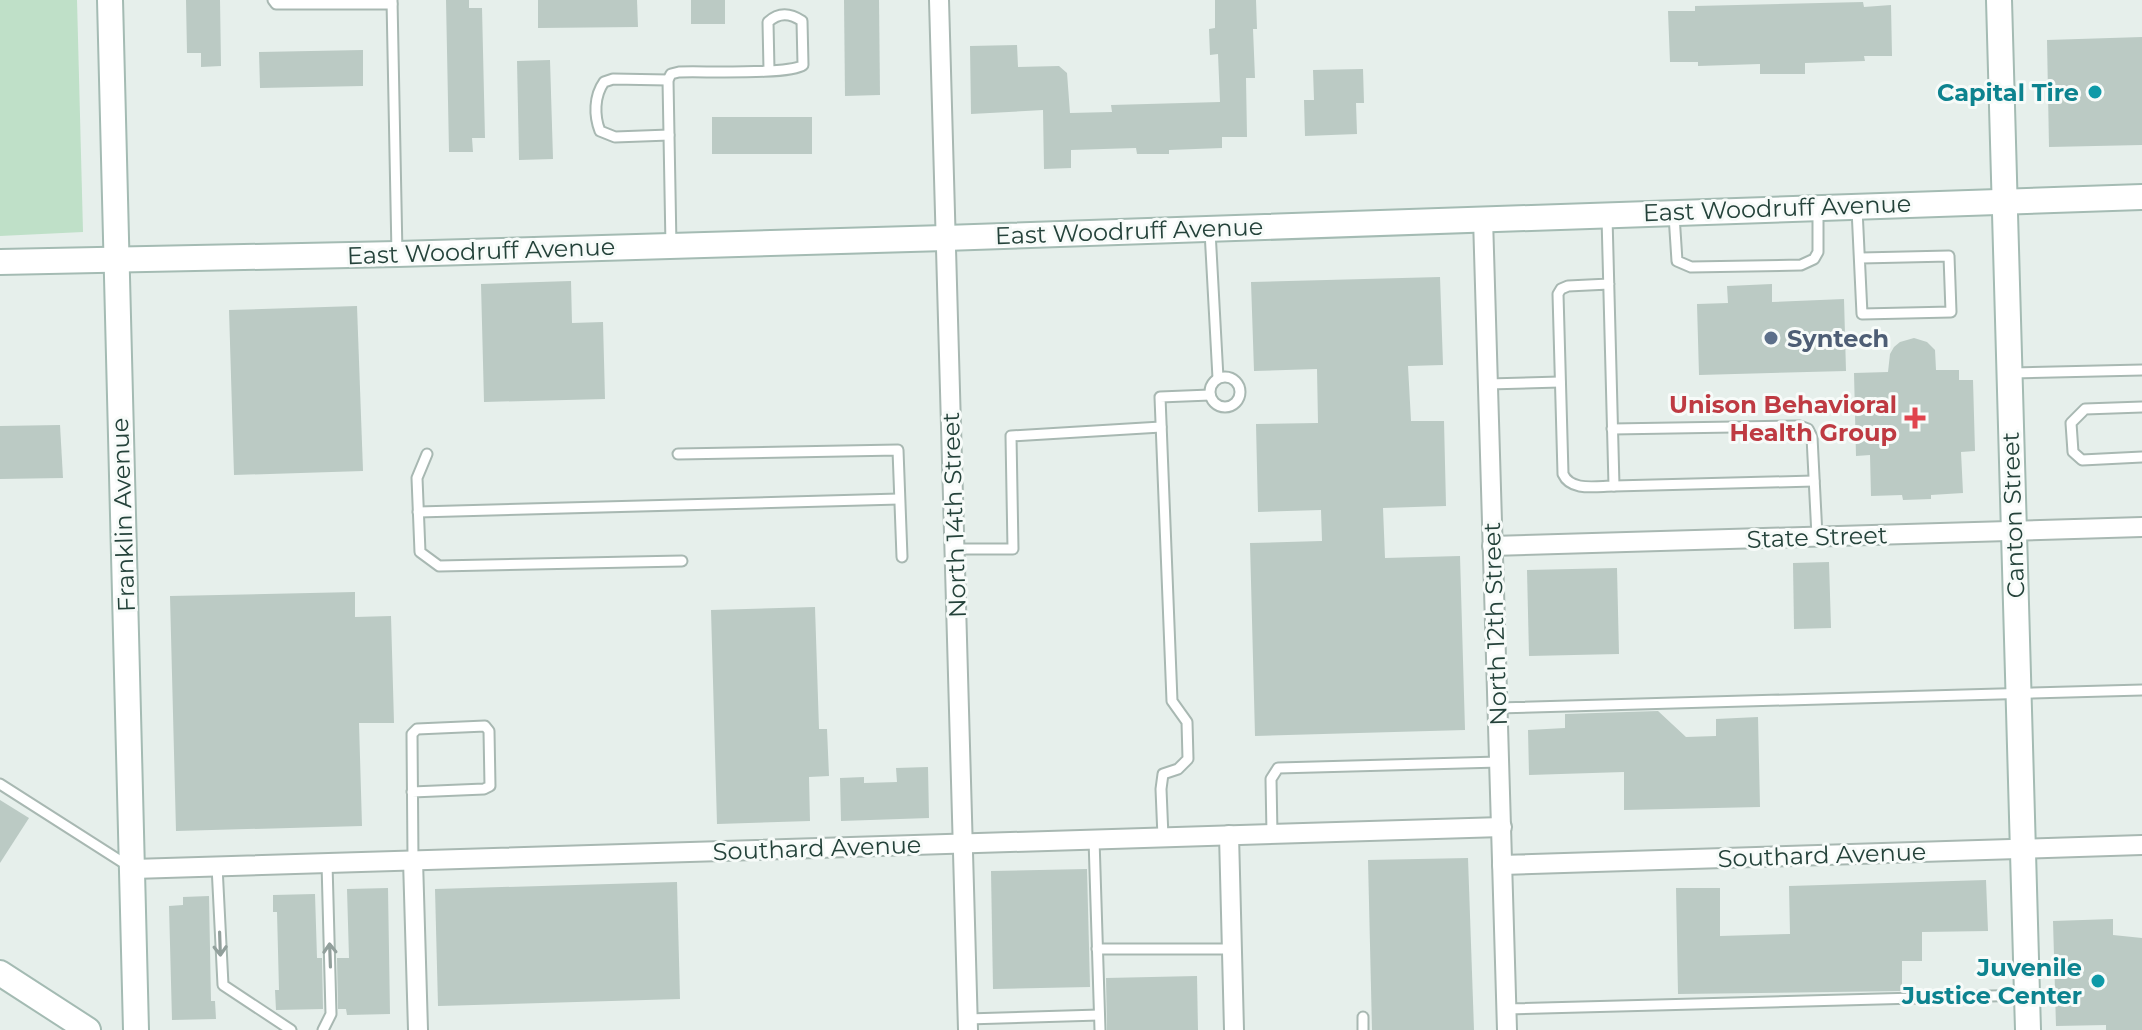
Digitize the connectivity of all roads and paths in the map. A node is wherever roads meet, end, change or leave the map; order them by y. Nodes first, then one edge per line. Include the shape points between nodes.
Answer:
1 (110, 0) edge
2 (273, 0) edge
3 (939, 0) edge
4 (1999, 0) edge
5 (392, 2) edge
6 (769, 70) junction
7 (668, 80) junction
8 (669, 135) junction
9 (2142, 197) edge
10 (2003, 201) junction
11 (1857, 206) junction
12 (1818, 207) junction
13 (1674, 212) junction
14 (1607, 214) junction
15 (1483, 218) junction
16 (1210, 228) junction
17 (945, 238) junction
18 (671, 246) junction
19 (397, 254) junction
20 (116, 258) junction
21 (1861, 258) junction
22 (0, 262) edge
23 (1609, 284) junction
24 (2142, 370) edge
25 (2009, 373) junction
26 (1218, 378) junction
27 (1560, 382) junction
28 (1488, 384) junction
29 (1210, 395) junction
30 (2142, 407) edge
31 (1161, 427) junction
32 (1612, 429) junction
33 (427, 454) dead end
34 (678, 454) dead end
35 (2142, 457) edge
36 (1814, 481) junction
37 (1614, 486) junction
38 (899, 499) junction
39 (418, 512) junction
40 (2142, 527) edge
41 (2014, 531) junction
42 (1817, 536) junction
43 (1492, 546) junction
44 (955, 549) junction
45 (902, 557) dead end
46 (682, 561) dead end
47 (2142, 690) edge
48 (2018, 694) junction
49 (1497, 708) junction
50 (1499, 762) junction
51 (0, 784) edge
52 (412, 792) junction
53 (1502, 827) junction
54 (1272, 834) junction
55 (1229, 835) junction
56 (1163, 837) junction
57 (1094, 839) junction
58 (964, 843) junction
59 (2142, 845) edge
60 (2023, 849) junction
61 (413, 860) junction
62 (327, 863) junction
63 (1502, 865) junction
64 (217, 866) junction
65 (133, 869) junction
66 (1097, 949) junction
67 (1232, 949) junction
68 (0, 973) edge
69 (2027, 995) junction
70 (1507, 1009) junction
71 (1099, 1015) junction
72 (1363, 1017) dead end
73 (968, 1024) edge
74 (325, 1029) edge
75 (88, 1030) edge
76 (136, 1030) edge
77 (291, 1030) edge
78 (418, 1030) edge
79 (1100, 1030) edge
80 (1234, 1030) edge
81 (1363, 1030) edge
82 (1507, 1030) edge
83 (2028, 1030) edge

1 - 20 street, Franklin Avenue
2 - 5 lane
3 - 17 street, North 14th Street
4 - 10 street, Canton Street
5 - 19 lane
6 - 6 lane via 803,65 802,21 794,15 768,22
6 - 7 lane via 679,72
7 - 8 lane
7 - 8 lane via 604,82 596,98 596,122 600,131 615,137
8 - 18 lane
9 - 10 street, East Woodruff Avenue
10 - 11 street, East Woodruff Avenue
10 - 25 street, Canton Street
11 - 12 street, East Woodruff Avenue
11 - 21 lane
12 - 13 street, East Woodruff Avenue
12 - 13 lane via 1818,252 1801,265 1691,267 1677,261
13 - 14 street, East Woodruff Avenue
14 - 15 street, East Woodruff Avenue
14 - 23 lane
15 - 16 street, East Woodruff Avenue
15 - 28 street, North 12th Street
16 - 17 street, East Woodruff Avenue
16 - 26 lane
17 - 18 street, East Woodruff Avenue
17 - 44 street, North 14th Street
18 - 19 street, East Woodruff Avenue
19 - 20 street, East Woodruff Avenue
20 - 22 street, East Woodruff Avenue
20 - 65 street, Franklin Avenue
21 - 21 lane via 1862,314 1951,312 1949,256
23 - 27 lane via 1568,286 1558,294
23 - 32 lane
24 - 25 lane
25 - 41 street, Canton Street
26 - 29 lane
26 - 29 lane via 1233,379 1240,396 1224,407
27 - 28 lane
27 - 37 lane via 1566,482
28 - 43 street, North 12th Street
29 - 31 lane via 1160,397
30 - 35 lane via 2085,409 2071,423 2073,452 2082,460
31 - 44 lane via 1011,436 1013,549
31 - 56 lane via 1172,701 1187,722 1188,759 1163,774
32 - 36 lane via 1800,426 1812,437
32 - 37 lane
33 - 39 lane via 417,478
34 - 38 lane via 898,450
36 - 37 lane
36 - 42 lane
38 - 39 lane
38 - 45 lane
39 - 46 lane via 420,552 439,566
40 - 41 street, State Street
41 - 42 street, State Street
41 - 48 street, Canton Street
42 - 43 street, State Street
43 - 49 street, North 12th Street
44 - 58 street, North 14th Street
47 - 48 lane
48 - 49 lane
48 - 60 street, Canton Street
49 - 50 street, North 12th Street
50 - 53 street, North 12th Street
50 - 54 lane via 1278,768 1271,779
51 - 65 lane
52 - 52 lane via 412,734 417,729 485,726 490,786
52 - 61 lane
53 - 54 street, Southard Avenue
53 - 63 street, North 12th Street
54 - 55 street, Southard Avenue
55 - 56 street, Southard Avenue
55 - 67 street
56 - 57 street, Southard Avenue
57 - 58 street, Southard Avenue
57 - 66 lane
58 - 61 street, Southard Avenue
58 - 73 street, North 14th Street
59 - 60 street, Southard Avenue
60 - 63 street, Southard Avenue
60 - 69 street, Canton Street
61 - 62 street, Southard Avenue
61 - 78 street
62 - 64 street, Southard Avenue
74 -> 62 lane via 331,1014
63 - 70 street, North 12th Street
64 - 65 street, Southard Avenue
64 -> 77 lane via 223,985
65 - 76 street, Franklin Avenue
66 - 67 lane
66 - 71 lane
67 - 80 street
68 - 75 street
69 - 70 lane
69 - 83 street, Canton Street
70 - 82 street, North 12th Street
71 - 73 lane
71 - 79 lane
72 - 81 lane

